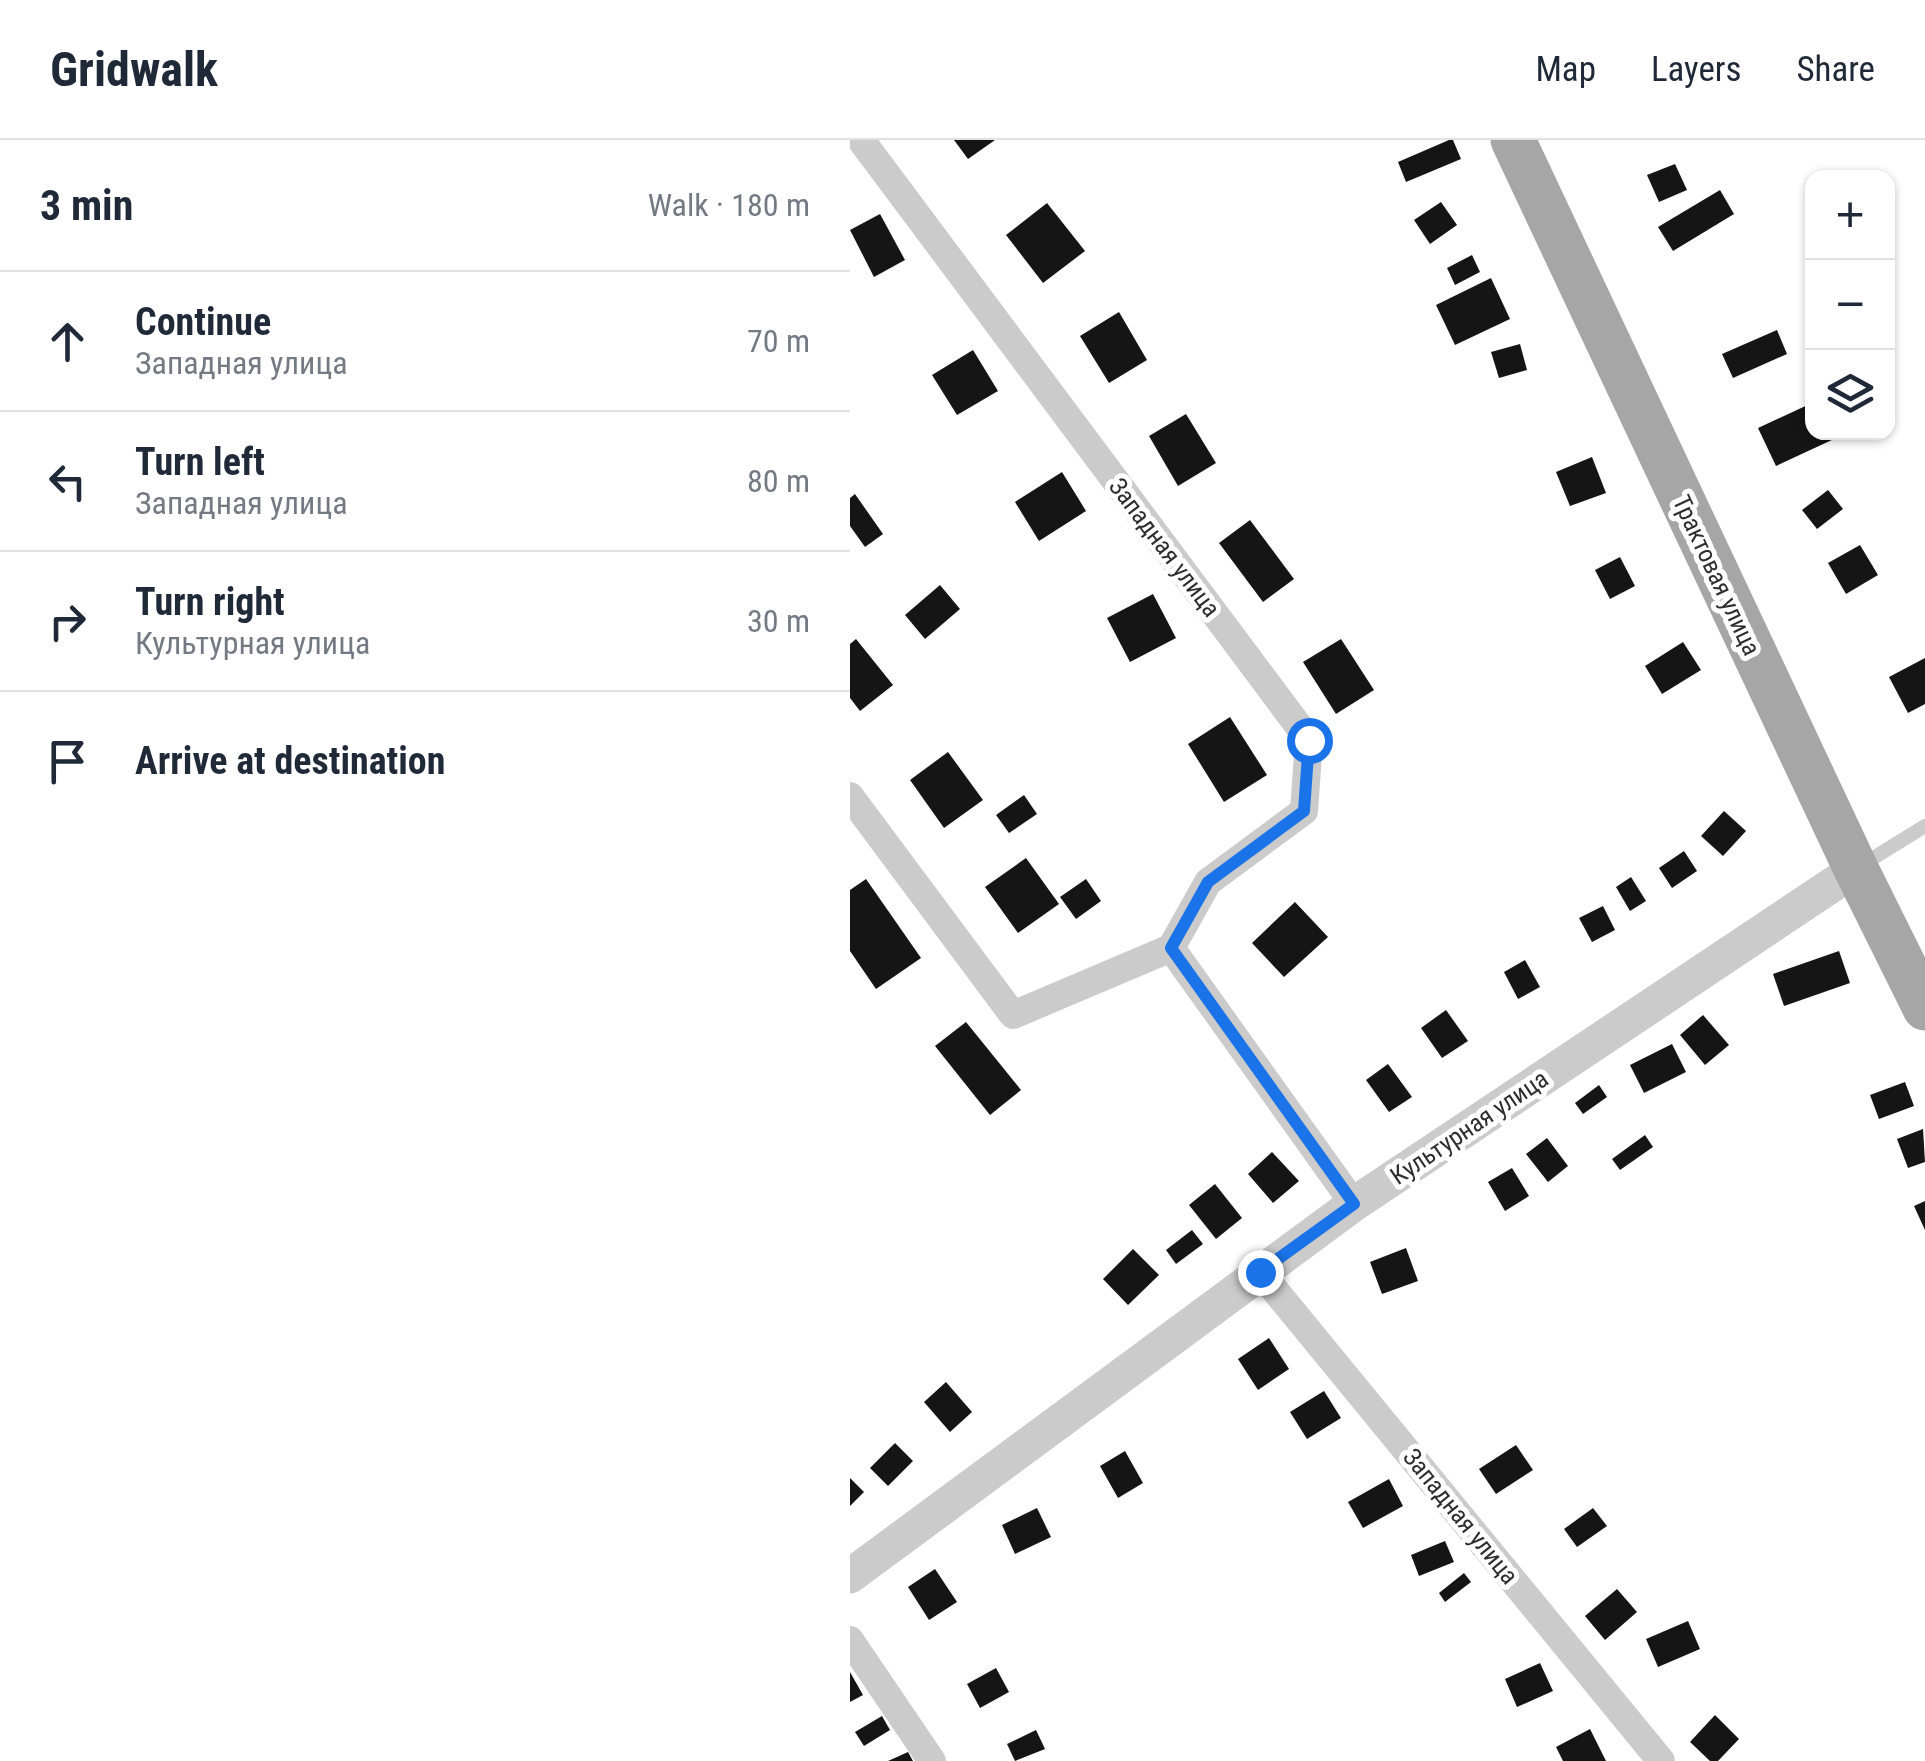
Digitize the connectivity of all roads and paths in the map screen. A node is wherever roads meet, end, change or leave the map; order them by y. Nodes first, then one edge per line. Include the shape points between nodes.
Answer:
1 (862, 140) edge
2 (1513, 140) edge
3 (850, 796) edge
4 (1925, 826) edge
5 (1856, 869) junction
6 (1171, 948) junction
7 (1925, 1008) edge
8 (1354, 1204) junction
9 (1260, 1272) junction
10 (850, 1576) edge
11 (850, 1640) edge
12 (932, 1761) edge
13 (1661, 1761) edge

1 - 6 street, Западная улица via 1309,740 1304,811 1208,882
2 - 5 main road, Трактовая улица
3 - 6 street via 1013,1015
4 - 5 lane
5 - 7 main road, Трактовая улица
5 - 8 street, Культурная улица
6 - 8 street
8 - 9 street, Культурная улица
9 - 10 street, Культурная улица
9 - 13 street, Западная улица
11 - 12 street

